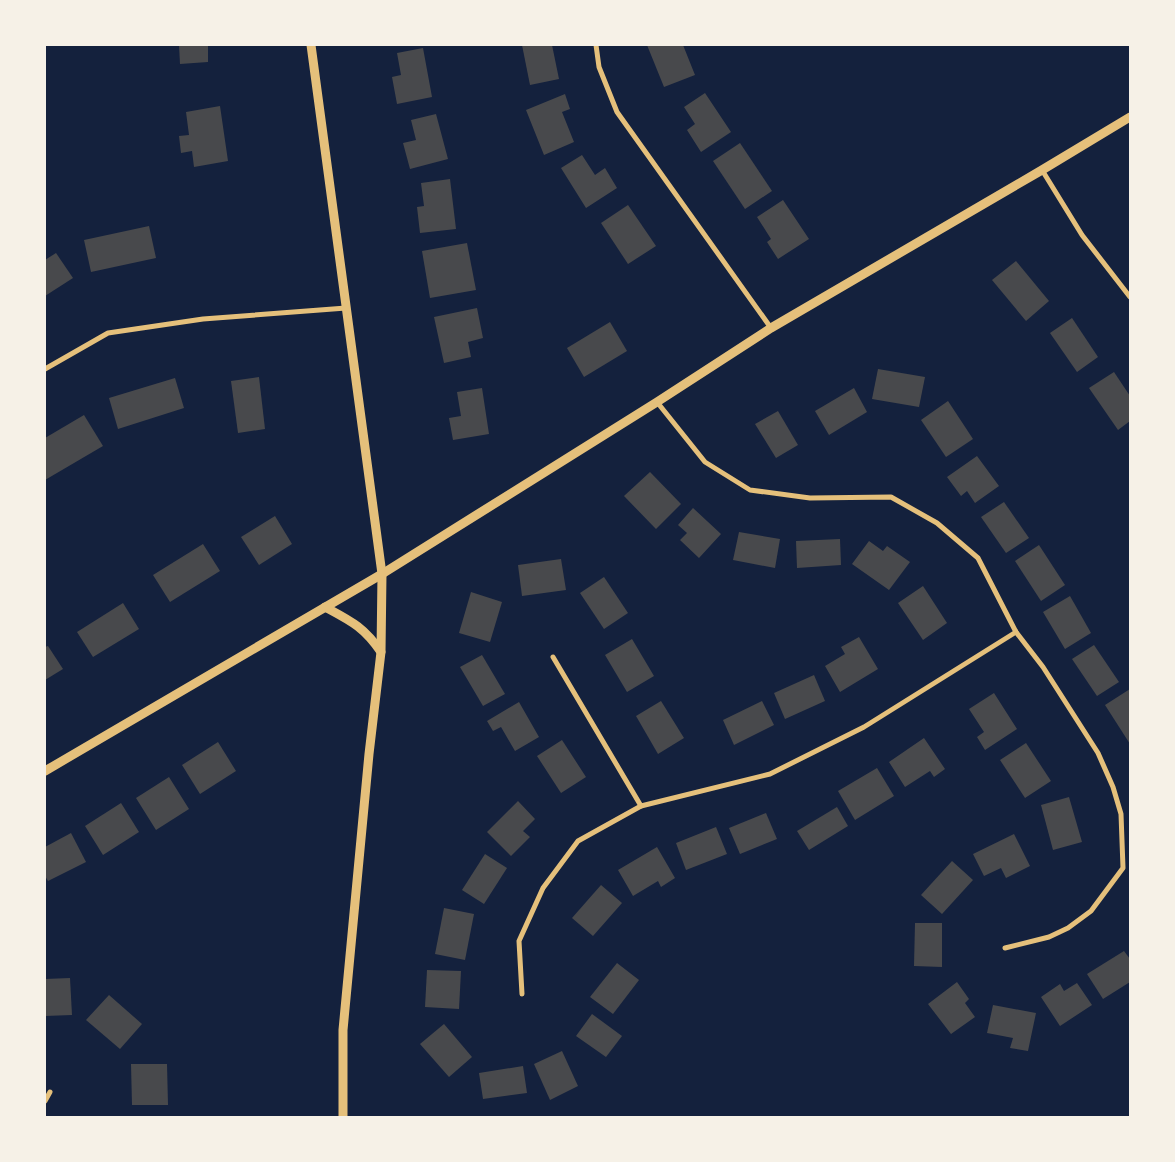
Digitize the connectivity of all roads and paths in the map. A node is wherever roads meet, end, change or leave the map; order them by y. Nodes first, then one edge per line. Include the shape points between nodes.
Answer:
1 (311, 45) edge
2 (596, 45) edge
3 (1130, 117) edge
4 (1042, 170) junction
5 (1130, 297) edge
6 (346, 308) junction
7 (771, 328) junction
8 (45, 369) edge
9 (657, 402) junction
10 (382, 574) junction
11 (325, 607) junction
12 (1016, 632) junction
13 (381, 652) junction
14 (553, 657) dead end
15 (45, 771) edge
16 (641, 806) junction
17 (1004, 948) dead end
18 (522, 994) dead end
19 (50, 1092) dead end
20 (45, 1101) edge
21 (343, 1117) edge

1 - 6 street
2 - 7 street via 599,68 617,112
3 - 4 street
4 - 5 street via 1082,235
4 - 7 street
6 - 8 street via 203,319 108,333
6 - 10 street
7 - 9 street
9 - 10 street
9 - 12 street via 705,462 750,490 810,498 891,497 937,523 978,558
10 - 11 street
10 - 13 street
11 - 13 street via 358,625
11 - 15 street
12 - 16 street via 864,728 770,774
12 - 17 street via 1043,667 1098,753 1121,814 1123,868 1091,911 1068,928 1049,937
13 - 21 street via 343,1030
14 - 16 street
16 - 18 street via 578,841 543,888 519,941
19 - 20 street

